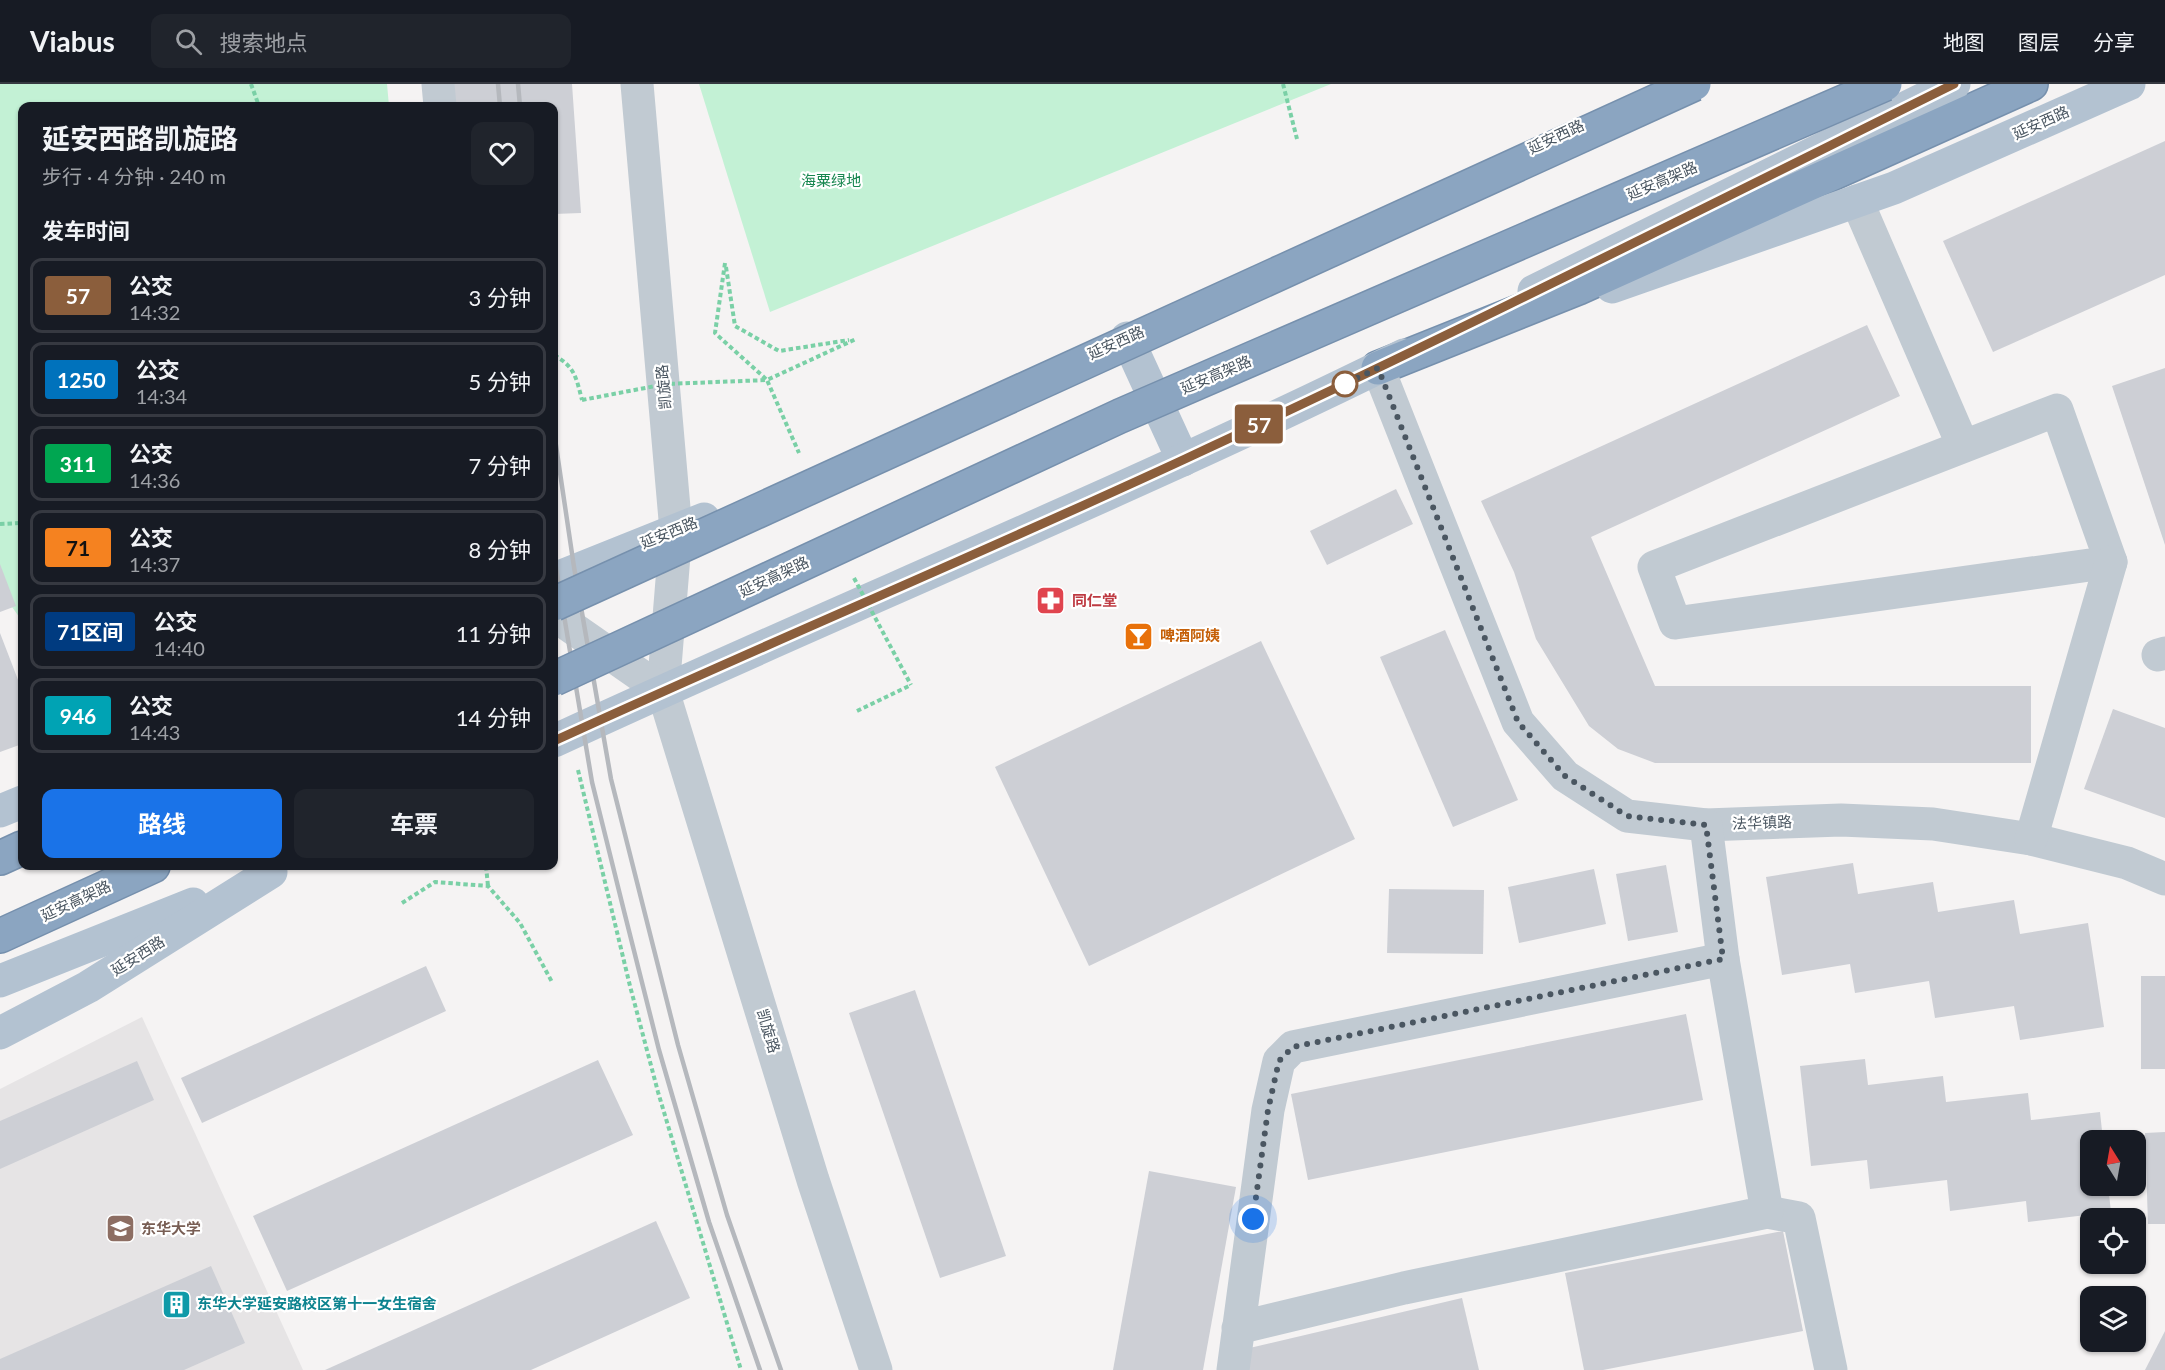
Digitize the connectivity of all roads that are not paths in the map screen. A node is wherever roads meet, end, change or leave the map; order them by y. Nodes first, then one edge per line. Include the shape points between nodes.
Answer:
1 (438, 84) edge
2 (637, 84) edge
3 (1668, 84) edge
4 (1695, 84) edge
5 (1885, 84) edge
6 (1954, 84) edge
7 (2031, 84) edge
8 (2129, 84) edge
9 (440, 102) edge
10 (1857, 201) junction
11 (1127, 338) junction
12 (1378, 368) junction
13 (1963, 447) junction
14 (1183, 460) junction
15 (676, 531) junction
16 (2111, 562) junction
17 (558, 577) edge
18 (558, 602) edge
19 (558, 618) edge
20 (558, 677) edge
21 (663, 691) junction
22 (562, 738) edge
23 (18, 804) edge
24 (0, 811) edge
25 (1706, 825) junction
26 (2031, 839) junction
27 (18, 850) edge
28 (0, 859) edge
29 (144, 870) edge
30 (277, 870) edge
31 (277, 870) edge
32 (2165, 879) edge
33 (0, 936) edge
34 (1723, 959) junction
35 (0, 981) edge
36 (0, 1033) edge
37 (1767, 1212) junction
38 (1239, 1328) junction
39 (876, 1370) edge
40 (1233, 1370) edge
41 (1831, 1370) edge

1 - 9 street
2 - 15 street, 凯旋路
3 - 11 main road, 延安西路
4 - 18 highway, bridge
5 - 20 highway, 延安高架路, bridge via 1120,416
6 - 12 main road, 延安西路
7 - 12 highway via 1578,288
8 - 10 main road, 延安西路
10 - 12 main road, 延安西路
10 - 13 street
11 - 14 main road
11 - 15 main road, 延安西路
12 - 14 main road, 延安西路
12 - 25 street, 法华镇路 via 1518,722 1565,776 1627,816
13 - 16 street via 2057,410
13 - 16 street via 1654,567 1675,623
14 - 21 main road, 延安西路
15 - 17 main road, 延安西路
15 - 21 street, 凯旋路
16 - 26 street
19 - 21 street
21 - 22 main road, 延安西路
21 - 39 street, 凯旋路 via 813,1180
23 - 24 main road
25 - 26 street, 法华镇路 via 1864,821 1933,824
25 - 34 street
26 - 32 street, 法华镇路 via 2127,863
27 - 28 highway
29 - 33 highway, 延安高架路
30 - 35 main road, 延安西路
31 - 36 main road, 延安西路 via 88,987
34 - 37 street
34 - 38 street via 1293,1047 1279,1061 1268,1110
37 - 38 street via 1404,1288
37 - 41 street via 1799,1218
38 - 40 street

